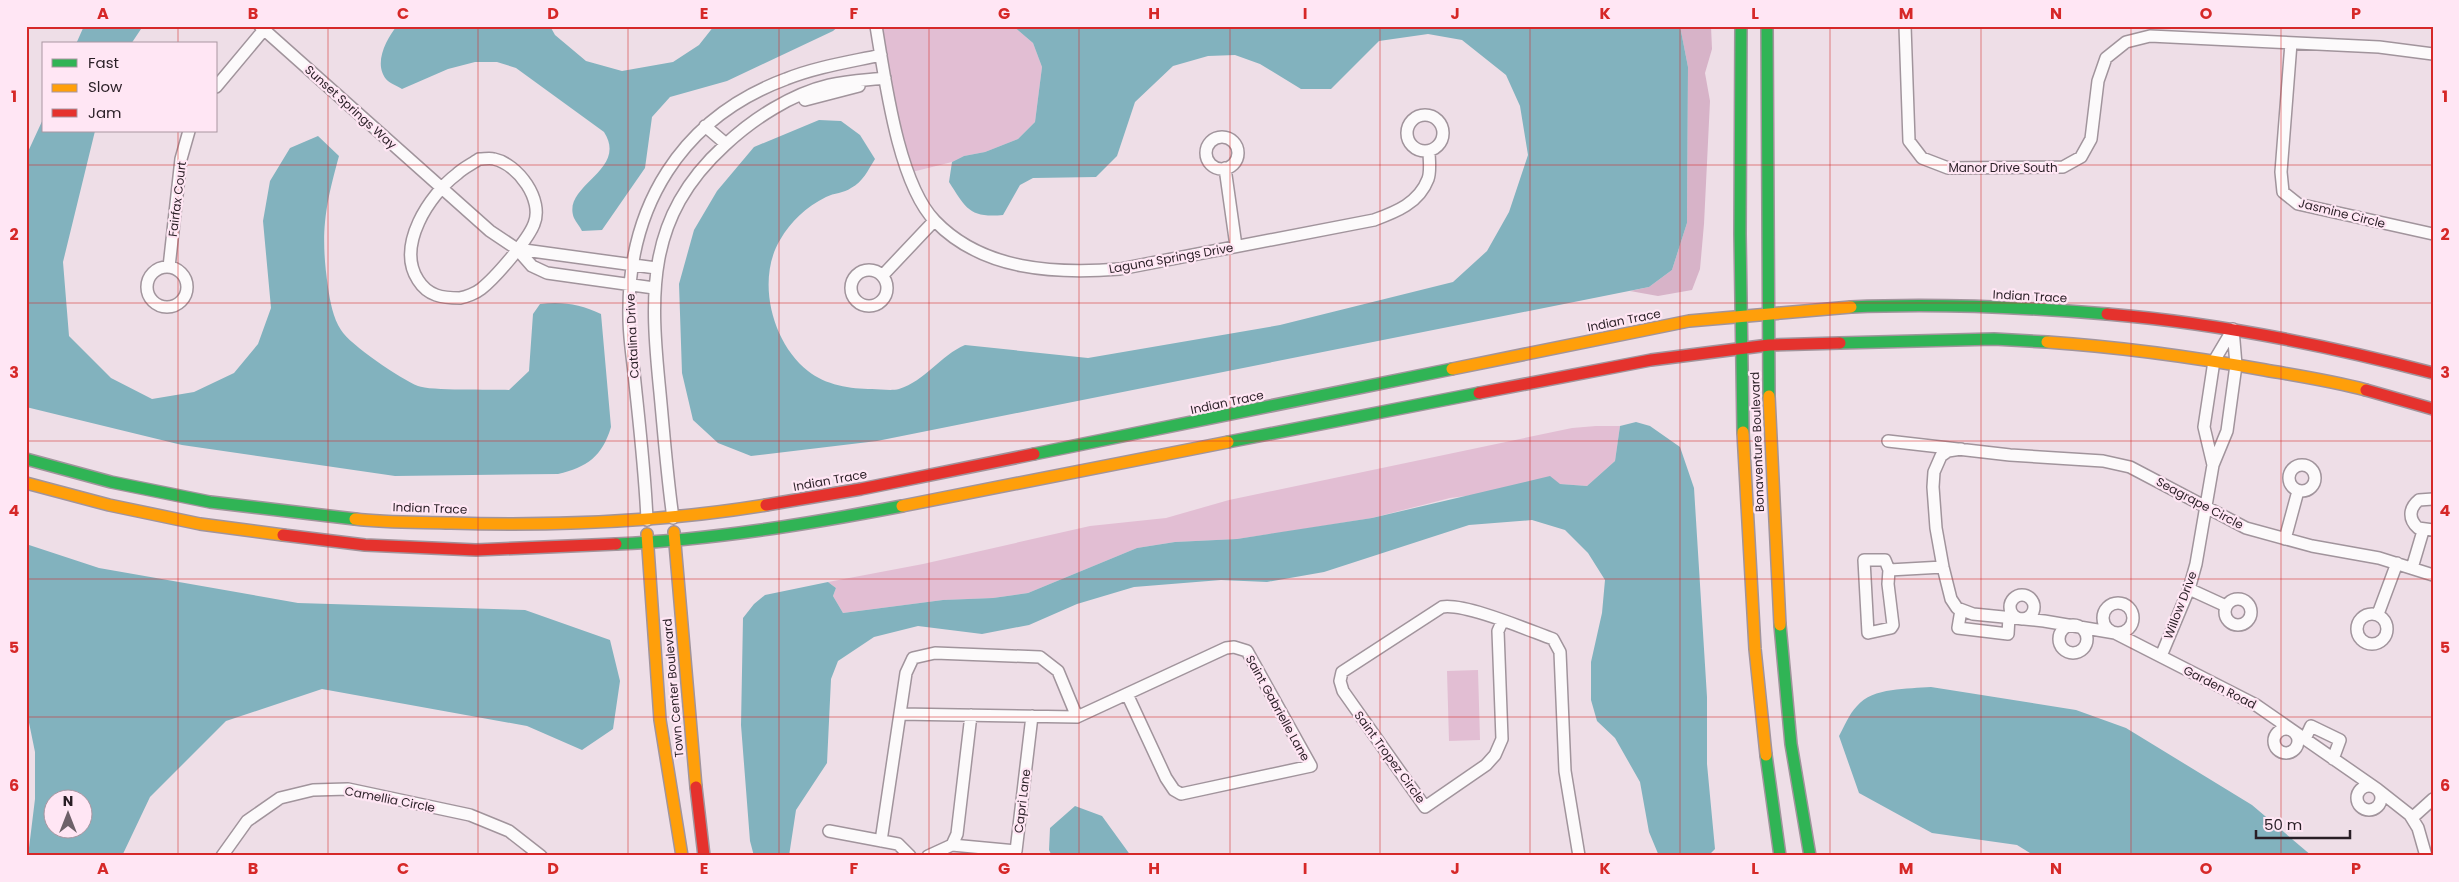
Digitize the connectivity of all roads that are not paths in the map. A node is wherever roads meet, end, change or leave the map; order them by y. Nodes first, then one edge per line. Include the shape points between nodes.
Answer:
1 (876, 26) edge
2 (1741, 26) edge
3 (1767, 26) edge
4 (1905, 26) edge
5 (264, 27) edge
6 (2292, 43) junction
7 (2433, 54) edge
8 (881, 55) junction
9 (823, 68) junction
10 (885, 78) junction
11 (218, 85) edge
12 (827, 86) junction
13 (777, 108) junction
14 (705, 126) junction
15 (189, 132) edge
16 (726, 144) junction
17 (1429, 151) dead end
18 (1225, 168) dead end
19 (442, 188) junction
20 (934, 221) junction
21 (2433, 234) edge
22 (1236, 246) junction
23 (517, 249) junction
24 (631, 265) junction
25 (169, 267) dead end
26 (656, 268) junction
27 (883, 275) dead end
28 (630, 286) junction
29 (654, 288) junction
30 (1768, 314) junction
31 (1740, 316) junction
32 (2233, 329) junction
33 (1768, 345) junction
34 (1740, 347) junction
35 (2214, 361) junction
36 (2236, 365) junction
37 (2433, 373) edge
38 (2433, 408) edge
39 (1888, 441) dead end
40 (1963, 449) junction
41 (26, 459) edge
42 (2213, 465) junction
43 (26, 483) edge
44 (2298, 491) dead end
45 (2433, 499) edge
46 (2204, 507) junction
47 (673, 518) junction
48 (647, 520) junction
49 (2428, 530) edge
50 (674, 540) junction
51 (2285, 540) junction
52 (647, 543) junction
53 (2397, 563) junction
54 (1943, 567) junction
55 (2412, 568) junction
56 (1889, 570) junction
57 (2433, 575) edge
58 (2189, 589) junction
59 (2226, 606) dead end
60 (1961, 610) junction
61 (2378, 614) dead end
62 (2009, 617) junction
63 (1502, 622) junction
64 (2161, 656) junction
65 (1128, 694) junction
66 (900, 714) junction
67 (971, 715) junction
68 (1032, 716) junction
69 (1077, 717) junction
70 (2305, 739) junction
71 (2333, 758) junction
72 (2433, 799) edge
73 (2412, 818) junction
74 (830, 832) dead end
75 (881, 841) junction
76 (952, 846) junction
77 (222, 856) edge
78 (541, 856) edge
79 (682, 856) edge
80 (704, 856) edge
81 (910, 856) edge
82 (928, 856) edge
83 (1579, 856) edge
84 (1780, 856) edge
85 (1810, 856) edge
86 (2426, 856) edge

1 - 8 street, Laguna Springs Drive
2 - 31 main road, Bonaventure Boulevard
3 - 30 main road, Bonaventure Boulevard
4 - 6 street, Manor Drive South via 1909,141 1922,158 1948,168 2063,167 2081,157 2091,139 2098,81 2106,58 2126,42 2150,36
5 - 11 street
5 - 19 street, Sunset Springs Way
6 - 7 street, Manor Drive South via 2379,47
6 - 21 street, Jasmine Circle via 2283,192 2298,204
8 - 9 street, Catalina Drive
8 - 10 street, Laguna Springs Drive
9 - 12 street
9 - 14 street, Catalina Drive via 784,79 754,93
10 - 12 street, Catalina Drive
10 - 13 street, Catalina Drive
10 - 20 street, Laguna Springs Drive via 901,154 914,187
12 - 13 street, Catalina Drive via 794,96
13 - 16 street, Catalina Drive via 743,128
14 - 16 street
14 - 24 street, Catalina Drive via 675,157 654,193
15 - 25 street, Fairfax Court via 181,159
16 - 26 street, Catalina Drive via 693,177 677,204
17 - 22 street, Laguna Springs Drive via 1429,178 1418,195 1401,211 1374,220
18 - 22 street
19 - 23 street, Sunset Springs Way via 490,231
19 - 23 street via 479,159 495,159 514,169 536,204 534,224
19 - 23 street via 417,227 411,251 413,273 424,291 440,298 463,298 480,290
20 - 22 street, Laguna Springs Drive via 962,242 1001,262 1040,270 1082,272 1120,268
20 - 27 street
23 - 24 street, Sunset Springs Way
23 - 28 street, Sunset Springs Way via 532,266 547,273
24 - 26 street, Sunset Springs Way
24 - 28 street, Catalina Drive
26 - 29 street, Catalina Drive
28 - 29 street, Sunset Springs Way
28 - 48 street, Catalina Drive via 629,318
29 - 47 street, Catalina Drive via 654,337
30 - 31 main road, Indian Trace
30 - 32 main road, Indian Trace via 1925,305 2119,314
30 - 33 main road, Bonaventure Boulevard
31 - 34 main road, Bonaventure Boulevard
31 - 47 main road, Indian Trace via 1689,321 1609,336 861,489
32 - 35 street, Willow Drive
32 - 36 street, Willow Drive
32 - 37 main road, Indian Trace via 2373,356
33 - 34 main road
33 - 35 main road via 1994,339 2103,346
33 - 85 main road, Bonaventure Boulevard via 1774,538 1790,729
34 - 50 main road via 1602,369 812,523
34 - 84 main road, Bonaventure Boulevard via 1746,537 1767,774
35 - 36 main road
35 - 42 street, Willow Drive via 2204,427
36 - 38 main road via 2343,384
36 - 42 street, Willow Drive via 2227,431
39 - 40 street, Seagrape Circle
40 - 46 street, Seagrape Circle via 2123,465
40 - 54 street via 1948,451 1941,456 1933,478 1936,528
41 - 48 main road, Indian Trace via 111,482 210,502 365,520 498,524
42 - 46 street, Willow Drive
43 - 52 main road via 200,524 365,545 476,550
44 - 51 street
45 - 49 street via 2419,500 2412,508 2411,519 2418,528
46 - 51 street, Seagrape Circle via 2246,528
46 - 58 street, Willow Drive
47 - 48 main road, Indian Trace
47 - 50 main road, Town Center Boulevard
48 - 52 main road, Town Center Boulevard
49 - 55 street
50 - 52 main road
50 - 80 main road, Town Center Boulevard
51 - 53 street, Seagrape Circle
52 - 79 main road, Town Center Boulevard via 660,720
53 - 55 street, Seagrape Circle
53 - 61 street
54 - 56 street
54 - 60 street via 1951,599
55 - 57 street, Seagrape Circle
56 - 56 street via 1893,624 1891,628 1868,633 1864,560 1885,560
58 - 59 street
58 - 64 street, Willow Drive
60 - 62 street, Garden Road
60 - 62 street via 1958,628 2008,634
62 - 64 street, Garden Road via 2115,633
63 - 63 street, Saint Tropez Circle via 1453,605 1442,607 1342,672 1343,691 1425,807 1486,765 1502,739 1498,631
63 - 83 street, Saint Tropez Circle via 1553,639 1560,652 1565,771
64 - 70 street, Garden Road via 2256,705
65 - 65 street, Saint Gabrielle Lane via 1166,778 1174,790 1182,794 1311,766 1247,651 1226,648
65 - 69 street, Saint Gabrielle Lane
66 - 67 street, Saint Gabrielle Lane
66 - 69 street via 906,673 912,658 935,653 1040,657 1058,671
66 - 75 street
67 - 68 street, Saint Gabrielle Lane
67 - 76 street via 957,834
68 - 69 street, Saint Gabrielle Lane
68 - 76 street, Capri Lane via 1016,851
70 - 71 street, Garden Road
70 - 71 street via 2311,726 2340,740
71 - 73 street, Garden Road
72 - 73 street
73 - 86 street, Garden Road
74 - 75 street
75 - 81 street via 898,844
76 - 82 street, Capri Lane
77 - 78 street, Camellia Circle via 246,821 280,798 313,790 348,789 470,815 509,831

